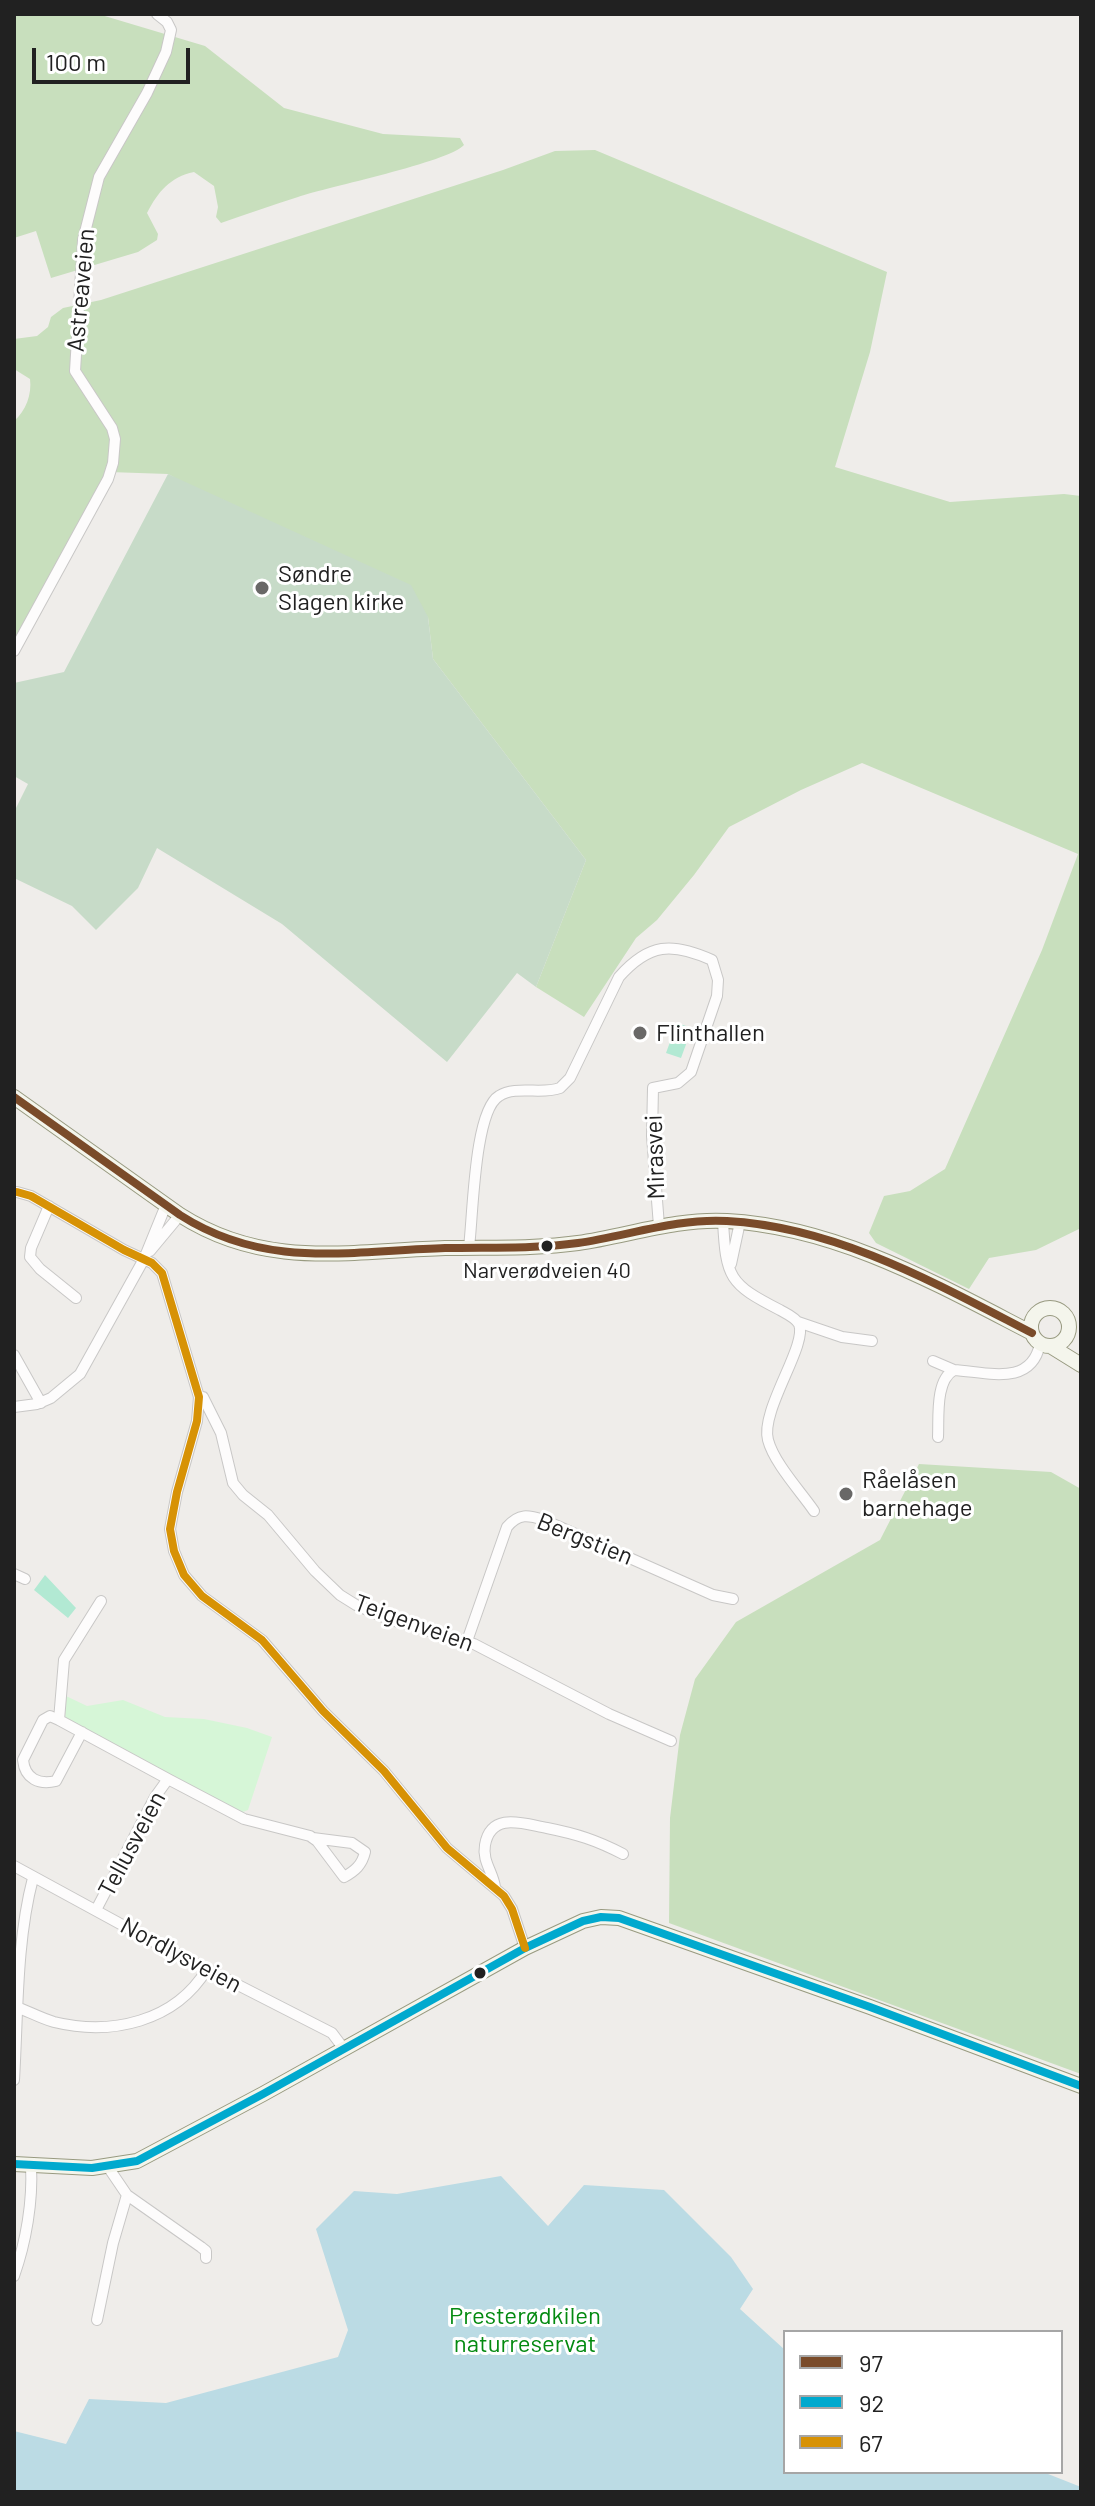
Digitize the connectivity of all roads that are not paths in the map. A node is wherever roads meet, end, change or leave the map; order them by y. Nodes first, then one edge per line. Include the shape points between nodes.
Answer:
1 (157, 14) edge
2 (14, 651) edge
3 (14, 1097) edge
4 (17, 1192) dead end
5 (166, 1205) junction
6 (49, 1206) junction
7 (180, 1215) junction
8 (723, 1221) junction
9 (740, 1222) junction
10 (659, 1226) junction
11 (469, 1247) junction
12 (144, 1259) junction
13 (730, 1270) junction
14 (76, 1298) dead end
15 (1081, 1311) edge
16 (1035, 1315) junction
17 (1006, 1320) junction
18 (798, 1322) junction
19 (1070, 1324) edge
20 (872, 1341) dead end
21 (1041, 1341) junction
22 (14, 1355) edge
23 (933, 1361) dead end
24 (1081, 1365) edge
25 (954, 1370) junction
26 (199, 1397) junction
27 (41, 1403) junction
28 (14, 1407) edge
29 (938, 1437) dead end
30 (814, 1511) dead end
31 (733, 1599) dead end
32 (101, 1601) dead end
33 (467, 1641) junction
34 (59, 1720) junction
35 (82, 1732) junction
36 (671, 1741) dead end
37 (168, 1779) junction
38 (313, 1838) junction
39 (623, 1854) dead end
40 (14, 1866) edge
41 (33, 1878) junction
42 (495, 1887) junction
43 (96, 1910) junction
44 (525, 1948) junction
45 (207, 1969) junction
46 (17, 2007) edge
47 (344, 2049) junction
48 (14, 2080) edge
49 (1081, 2086) edge
50 (14, 2164) edge
51 (31, 2166) junction
52 (108, 2167) junction
53 (127, 2195) junction
54 (206, 2258) dead end
55 (14, 2276) edge
56 (97, 2320) dead end

1 - 2 street, Astreaveien via 171,30 166,52 99,177 83,240 75,371 112,428 113,463
3 - 5 main road
4 - 6 street
5 - 7 main road
5 - 12 street
6 - 12 street
6 - 14 street via 30,1257
7 - 11 main road via 226,1240 268,1250
7 - 12 street
8 - 9 main road
8 - 10 main road
8 - 13 street
9 - 13 street
9 - 17 main road via 869,1255
10 - 11 main road via 559,1246
10 - 11 street, Mirasvei via 653,1088 678,1083 691,1072 717,996 712,960 683,948 661,948 640,956 619,977 570,1078 560,1088 499,1095 489,1105 479,1137
12 - 26 street via 165,1279
12 - 27 street via 80,1374
13 - 18 street via 744,1291
15 - 19 main road
16 - 17 main road
16 - 19 main road via 1046,1308
16 - 21 main road via 1031,1327
17 - 21 main road
18 - 20 street
18 - 30 street via 800,1339 783,1376 767,1435
19 - 21 main road via 1063,1342
19 - 24 main road
21 - 24 main road
21 - 25 street via 1037,1358 1024,1371
22 - 27 street
23 - 25 street
25 - 29 street via 942,1386
26 - 33 street, Teigenveien via 216,1420 236,1488 268,1515 340,1595 388,1619
26 - 42 street via 170,1529 184,1575 202,1596 262,1640 384,1771 447,1848
27 - 28 street
31 - 33 street, Bergstien via 523,1515 507,1527
32 - 34 street via 64,1660
33 - 36 street, Teigenveien
34 - 35 street, Tellusveien
34 - 35 street via 43,1720 23,1760 37,1782 58,1779
35 - 37 street, Tellusveien
37 - 38 street, Tellusveien via 244,1819
37 - 43 street, Tellusveien
38 - 38 street, Tellusveien via 344,1877 363,1858 365,1852 352,1843
39 - 42 street via 584,1836 520,1821 503,1823 490,1833 485,1850
40 - 41 street, Nordlysveien
41 - 43 street, Nordlysveien
41 - 46 street
42 - 44 street via 512,1909
43 - 45 street, Nordlysveien
44 - 47 main road
44 - 49 main road via 583,1921 619,1918
45 - 46 street via 180,2001 130,2024 65,2024
45 - 47 street, Nordlysveien via 332,2033
46 - 48 street
47 - 52 main road via 155,2153
50 - 51 main road
51 - 52 main road
51 - 55 street via 26,2226
52 - 53 street
53 - 54 street via 201,2247
53 - 56 street

